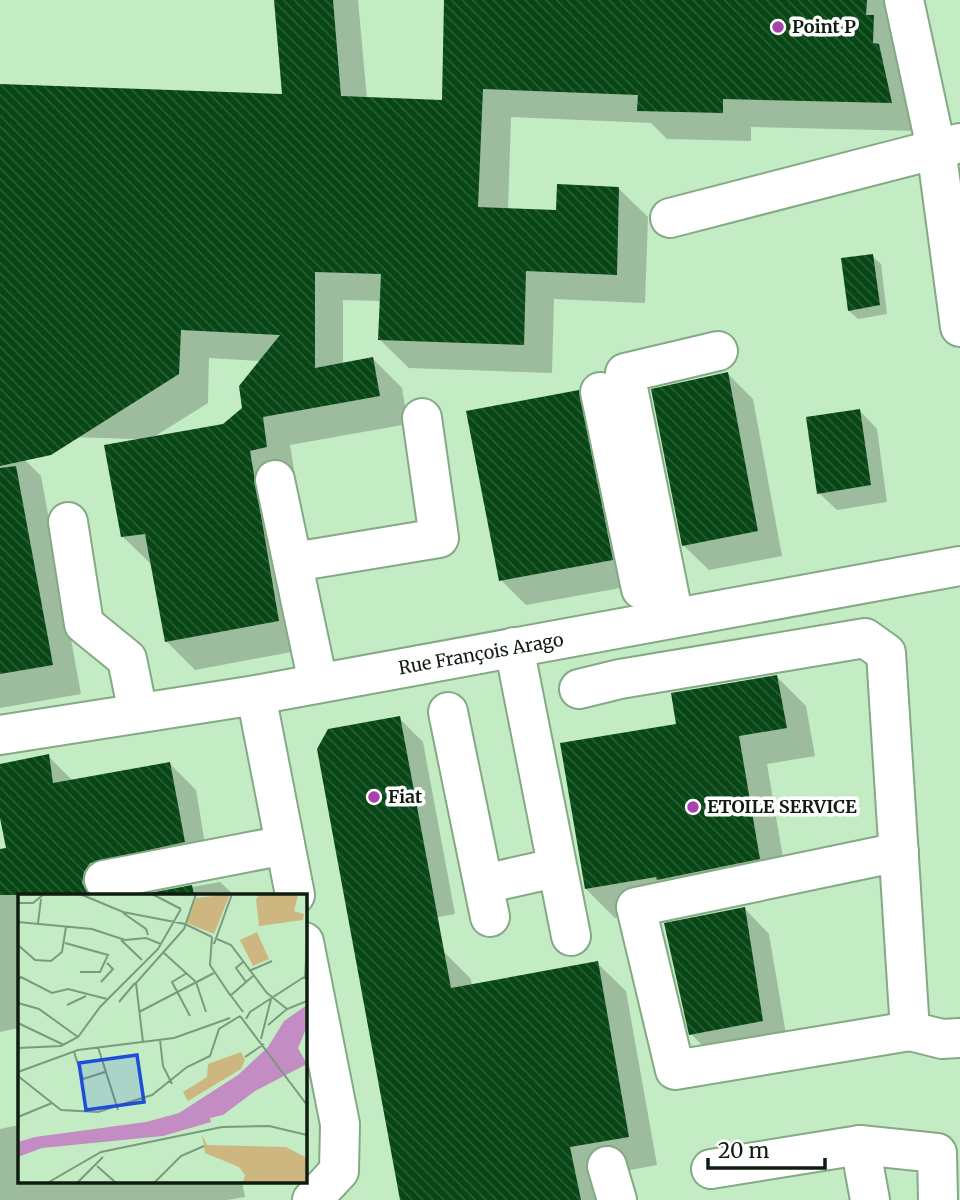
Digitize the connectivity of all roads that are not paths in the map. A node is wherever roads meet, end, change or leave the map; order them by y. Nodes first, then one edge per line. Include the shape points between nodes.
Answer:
1 (904, 0) edge
2 (948, 146) edge
3 (670, 218) dead end
4 (960, 327) edge
5 (718, 351) dead end
6 (600, 392) dead end
7 (422, 418) dead end
8 (275, 480) dead end
9 (68, 522) dead end
10 (294, 562) junction
11 (960, 566) edge
12 (661, 621) junction
13 (606, 631) junction
14 (514, 648) junction
15 (620, 679) junction
16 (318, 683) junction
17 (579, 690) dead end
18 (256, 695) junction
19 (448, 712) dead end
20 (138, 713) junction
21 (0, 735) edge
22 (285, 845) junction
23 (899, 852) junction
24 (555, 868) junction
25 (104, 880) dead end
26 (295, 894) edge
27 (571, 936) dead end
28 (306, 955) edge
29 (910, 1031) junction
30 (960, 1038) edge
31 (860, 1145) junction
32 (711, 1169) dead end
33 (312, 1200) edge
34 (870, 1200) edge
35 (938, 1200) edge

1 - 2 street
2 - 3 street
2 - 4 street
5 - 12 street via 625,373
6 - 12 street
7 - 10 street via 439,538
8 - 10 street
9 - 20 street via 84,624 127,659
10 - 16 street
11 - 12 street, Rue François Arago
12 - 13 street, Rue François Arago
13 - 14 street, Rue François Arago
13 - 15 street
14 - 16 street, Rue François Arago
14 - 24 street
15 - 17 street
15 - 23 street via 865,638 886,653
16 - 18 street, Rue François Arago
18 - 20 street, Rue François Arago
18 - 22 street
19 - 24 street via 487,900
20 - 21 street, Rue François Arago
22 - 25 street
22 - 26 street
23 - 29 street
23 - 29 street via 636,906 675,1070
24 - 27 street
28 - 33 street via 340,1124 339,1171
29 - 30 street
31 - 32 street
31 - 34 street
31 - 35 street via 937,1153

